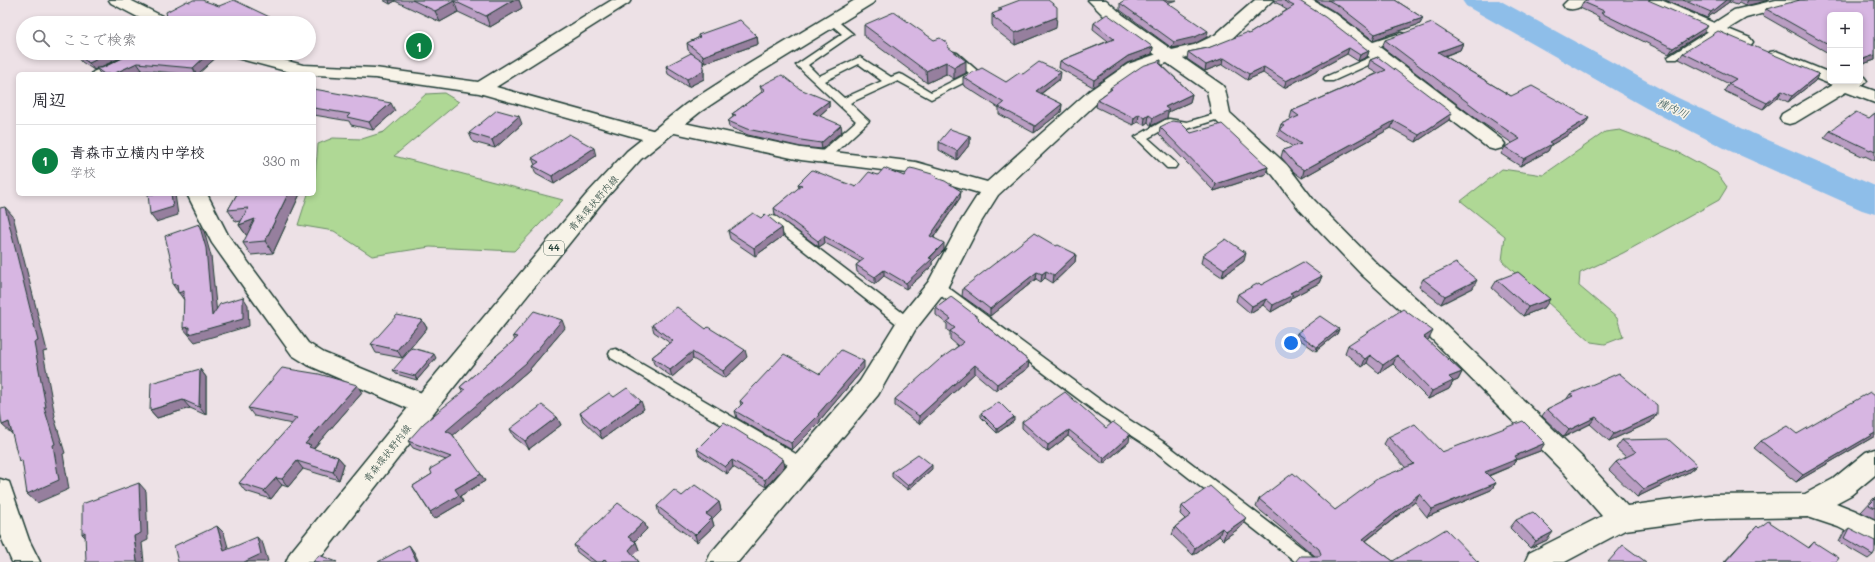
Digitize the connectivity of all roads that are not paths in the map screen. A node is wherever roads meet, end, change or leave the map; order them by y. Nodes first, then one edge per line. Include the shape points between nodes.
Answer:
1 (117, 0) edge
2 (623, 0) edge
3 (867, 0) edge
4 (1096, 0) edge
5 (1265, 0) edge
6 (1300, 0) edge
7 (1647, 0) edge
8 (1796, 0) edge
9 (148, 16) edge
10 (832, 21) junction
11 (1715, 30) junction
12 (1409, 32) edge
13 (1374, 52) junction
14 (953, 55) edge
15 (1168, 56) junction
16 (1673, 57) edge
17 (128, 60) edge
18 (262, 60) edge
19 (101, 72) edge
20 (1827, 74) edge
21 (1875, 76) edge
22 (1863, 78) edge
23 (818, 80) junction
24 (1329, 80) dead end
25 (890, 81) junction
26 (1840, 84) edge
27 (1850, 84) edge
28 (480, 88) junction
29 (1875, 98) edge
30 (843, 102) junction
31 (1221, 115) junction
32 (1789, 118) dead end
33 (663, 131) junction
34 (1495, 144) dead end
35 (822, 157) junction
36 (1171, 165) dead end
37 (991, 190) junction
38 (198, 196) edge
39 (773, 220) edge
40 (937, 286) junction
41 (907, 324) junction
42 (616, 354) dead end
43 (425, 405) junction
44 (1875, 460) edge
45 (803, 466) junction
46 (0, 490) edge
47 (1808, 505) junction
48 (1621, 519) junction
49 (1875, 534) edge
50 (26, 562) edge
51 (300, 562) edge
52 (721, 562) edge
53 (1308, 562) edge
54 (1539, 562) edge

1 - 9 street
2 - 28 street
3 - 10 street, 青森環状野内線 / 44
4 - 15 street via 1117,19
5 - 15 street via 1221,39 1200,49
6 - 13 street via 1330,18
7 - 11 street
8 - 11 street via 1740,14
10 - 23 lane via 848,34 801,64
10 - 33 street, 青森環状野内線 / 44 via 724,87
11 - 16 lane
11 - 20 street
12 - 13 lane
13 - 24 lane
13 - 34 street
14 - 25 lane via 976,74 931,96 899,77
15 - 31 street via 1216,89
15 - 37 street via 1134,68 1095,95
17 - 19 lane
18 - 28 street via 303,70 375,73
21 - 22 street
23 - 25 lane via 860,60
23 - 30 lane
25 - 30 lane
26 - 32 street
27 - 29 street
28 - 33 street
30 - 35 lane via 863,121
31 - 36 lane via 1187,126 1169,122 1141,138
31 - 48 street via 1280,170 1306,204 1371,270 1435,328 1575,467
33 - 35 street
33 - 43 street, 青森環状野内線 / 44 via 634,155 593,200
35 - 37 street via 916,168
37 - 40 street via 971,221
38 - 43 street via 218,238 300,349 316,359
39 - 41 lane
40 - 41 street
40 - 53 lane via 1106,412 1160,447
41 - 45 street via 869,388
42 - 45 lane
43 - 51 street, 青森環状野内線 / 44
44 - 47 street via 1842,487
45 - 52 street
46 - 50 street via 16,543
47 - 48 street via 1709,507
47 - 49 street via 1847,519
48 - 54 street

